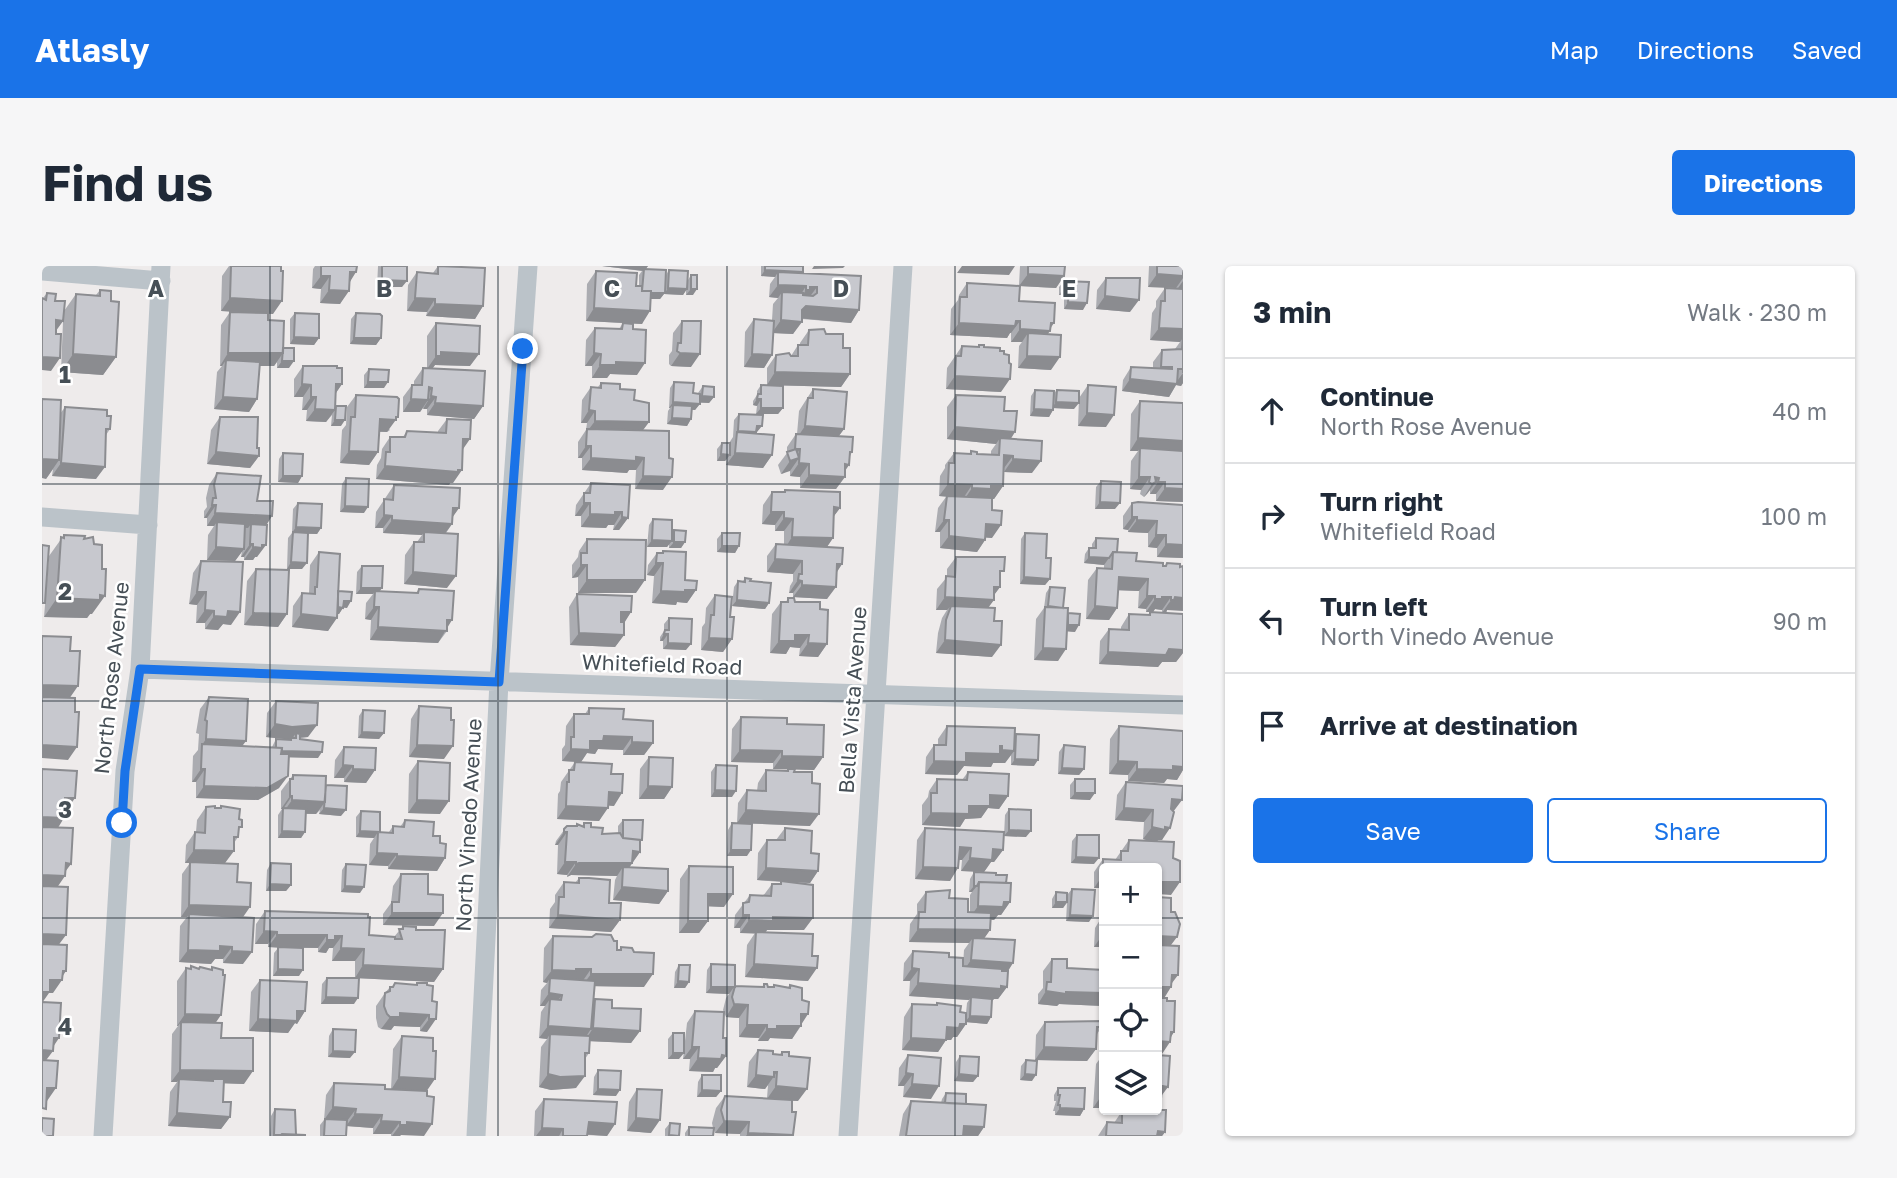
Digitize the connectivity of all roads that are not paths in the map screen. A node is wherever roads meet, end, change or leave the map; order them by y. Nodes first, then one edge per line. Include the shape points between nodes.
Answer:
1 (528, 266) edge
2 (902, 266) edge
3 (42, 271) edge
4 (161, 273) edge
5 (42, 517) edge
6 (148, 525) junction
7 (140, 669) junction
8 (499, 682) junction
9 (877, 695) junction
10 (1183, 705) edge
11 (103, 1136) edge
12 (476, 1136) edge
13 (848, 1136) edge

1 - 8 street, North Vinedo Avenue
2 - 9 street, Bella Vista Avenue
3 - 4 street
4 - 6 street, North Rose Avenue
5 - 6 street
6 - 7 street, North Rose Avenue
7 - 8 street, Whitefield Road
7 - 11 street, North Rose Avenue via 125,771
8 - 9 street, Whitefield Road
8 - 12 street, North Vinedo Avenue
9 - 10 street, Whitefield Road
9 - 13 street, Bella Vista Avenue

